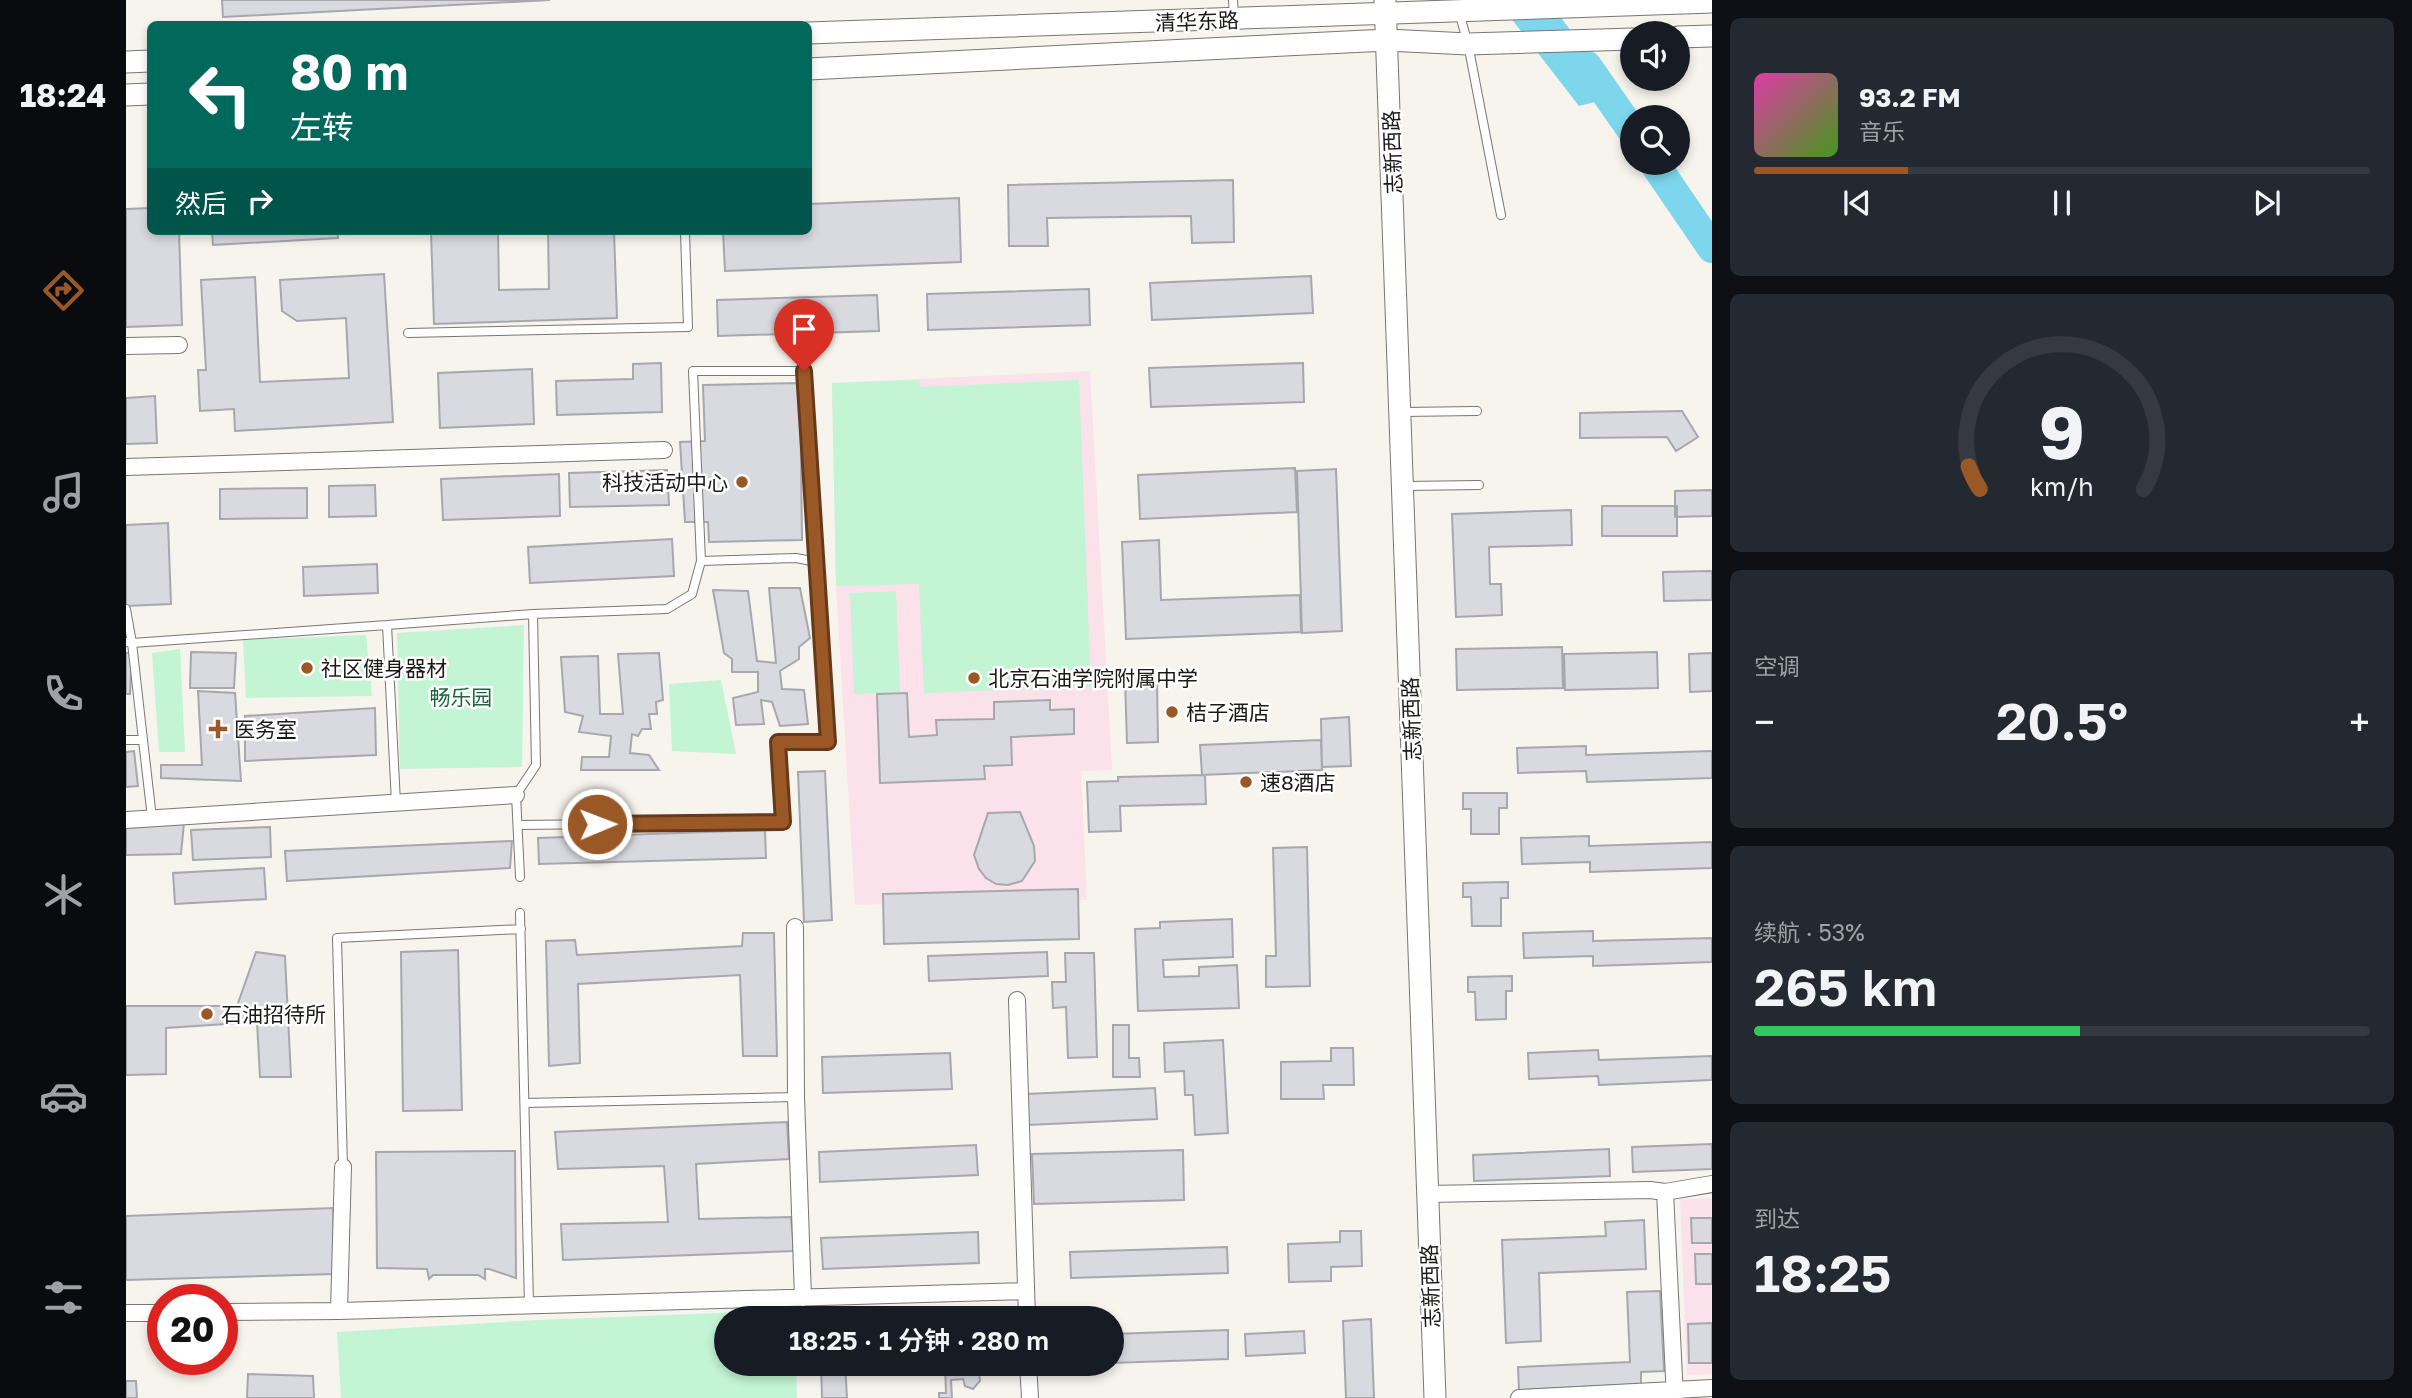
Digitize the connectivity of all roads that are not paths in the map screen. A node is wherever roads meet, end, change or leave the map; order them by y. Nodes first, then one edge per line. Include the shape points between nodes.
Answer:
1 (1712, 2) edge
2 (1385, 6) edge
3 (1234, 10) edge
4 (1459, 11) junction
5 (812, 33) edge
6 (1712, 36) edge
7 (1690, 37) edge
8 (1620, 39) edge
9 (1387, 40) junction
10 (1468, 44) junction
11 (147, 61) edge
12 (126, 62) edge
13 (812, 69) edge
14 (126, 94) edge
15 (147, 94) edge
16 (1501, 215) dead end
17 (685, 235) edge
18 (408, 333) dead end
19 (179, 345) dead end
20 (126, 346) edge
21 (1478, 411) dead end
22 (1399, 412) junction
23 (664, 450) dead end
24 (126, 467) edge
25 (1479, 485) dead end
26 (1402, 486) junction
27 (701, 561) junction
28 (817, 562) junction
29 (126, 609) edge
30 (533, 614) junction
31 (387, 625) junction
32 (129, 643) edge
33 (126, 740) edge
34 (143, 740) junction
35 (516, 795) junction
36 (396, 803) junction
37 (152, 818) junction
38 (126, 820) edge
39 (518, 825) junction
40 (520, 877) dead end
41 (520, 914) dead end
42 (794, 927) dead end
43 (520, 929) junction
44 (1017, 1000) dead end
45 (796, 1097) junction
46 (525, 1103) junction
47 (343, 1167) joint
48 (1712, 1184) edge
49 (1665, 1192) junction
50 (1426, 1194) junction
51 (1026, 1291) junction
52 (803, 1298) junction
53 (529, 1306) junction
54 (1027, 1306) edge
55 (339, 1311) junction
56 (238, 1312) edge
57 (126, 1313) edge
58 (147, 1313) edge
59 (1029, 1376) edge
60 (1712, 1388) edge
61 (1675, 1394) edge
62 (1030, 1398) edge
63 (1435, 1398) edge
64 (1519, 1398) edge

1 - 4 main road, 清华东路
2 - 3 main road, 清华东路
2 - 4 main road, 清华东路
2 - 9 main road, 志新西路
3 - 5 main road, 清华东路
4 - 10 lane
6 - 7 main road
8 - 10 main road, 清华东路
9 - 10 main road, 清华东路
9 - 13 main road, 清华东路
9 - 22 main road, 志新西路
10 - 16 lane
11 - 12 main road
14 - 15 main road
17 - 18 lane via 688,327
19 - 20 street
21 - 22 lane
22 - 26 main road, 志新西路
23 - 24 street
25 - 26 lane
26 - 50 main road, 志新西路
27 - 28 lane via 796,558
27 - 28 lane via 692,371 804,371
27 - 30 lane via 692,594 667,609
28 - 39 lane via 828,742 778,742 783,822
29 - 32 lane
30 - 31 lane
30 - 35 lane via 536,765
31 - 32 lane
31 - 36 lane
32 - 34 lane
33 - 34 lane
34 - 37 lane
35 - 36 street
35 - 39 lane
36 - 37 street
37 - 38 street
39 - 40 lane
41 - 43 lane
42 - 45 street
43 - 46 lane
43 - 47 lane via 337,938
44 - 51 street
45 - 46 lane
45 - 52 street
46 - 53 lane
47 - 55 street
48 - 49 street
49 - 50 street
49 - 61 street
50 - 63 main road, 志新西路
51 - 52 street
51 - 54 street
52 - 53 street
53 - 55 street
55 - 56 street
57 - 58 street
59 - 62 street
60 - 61 street
61 - 64 street

